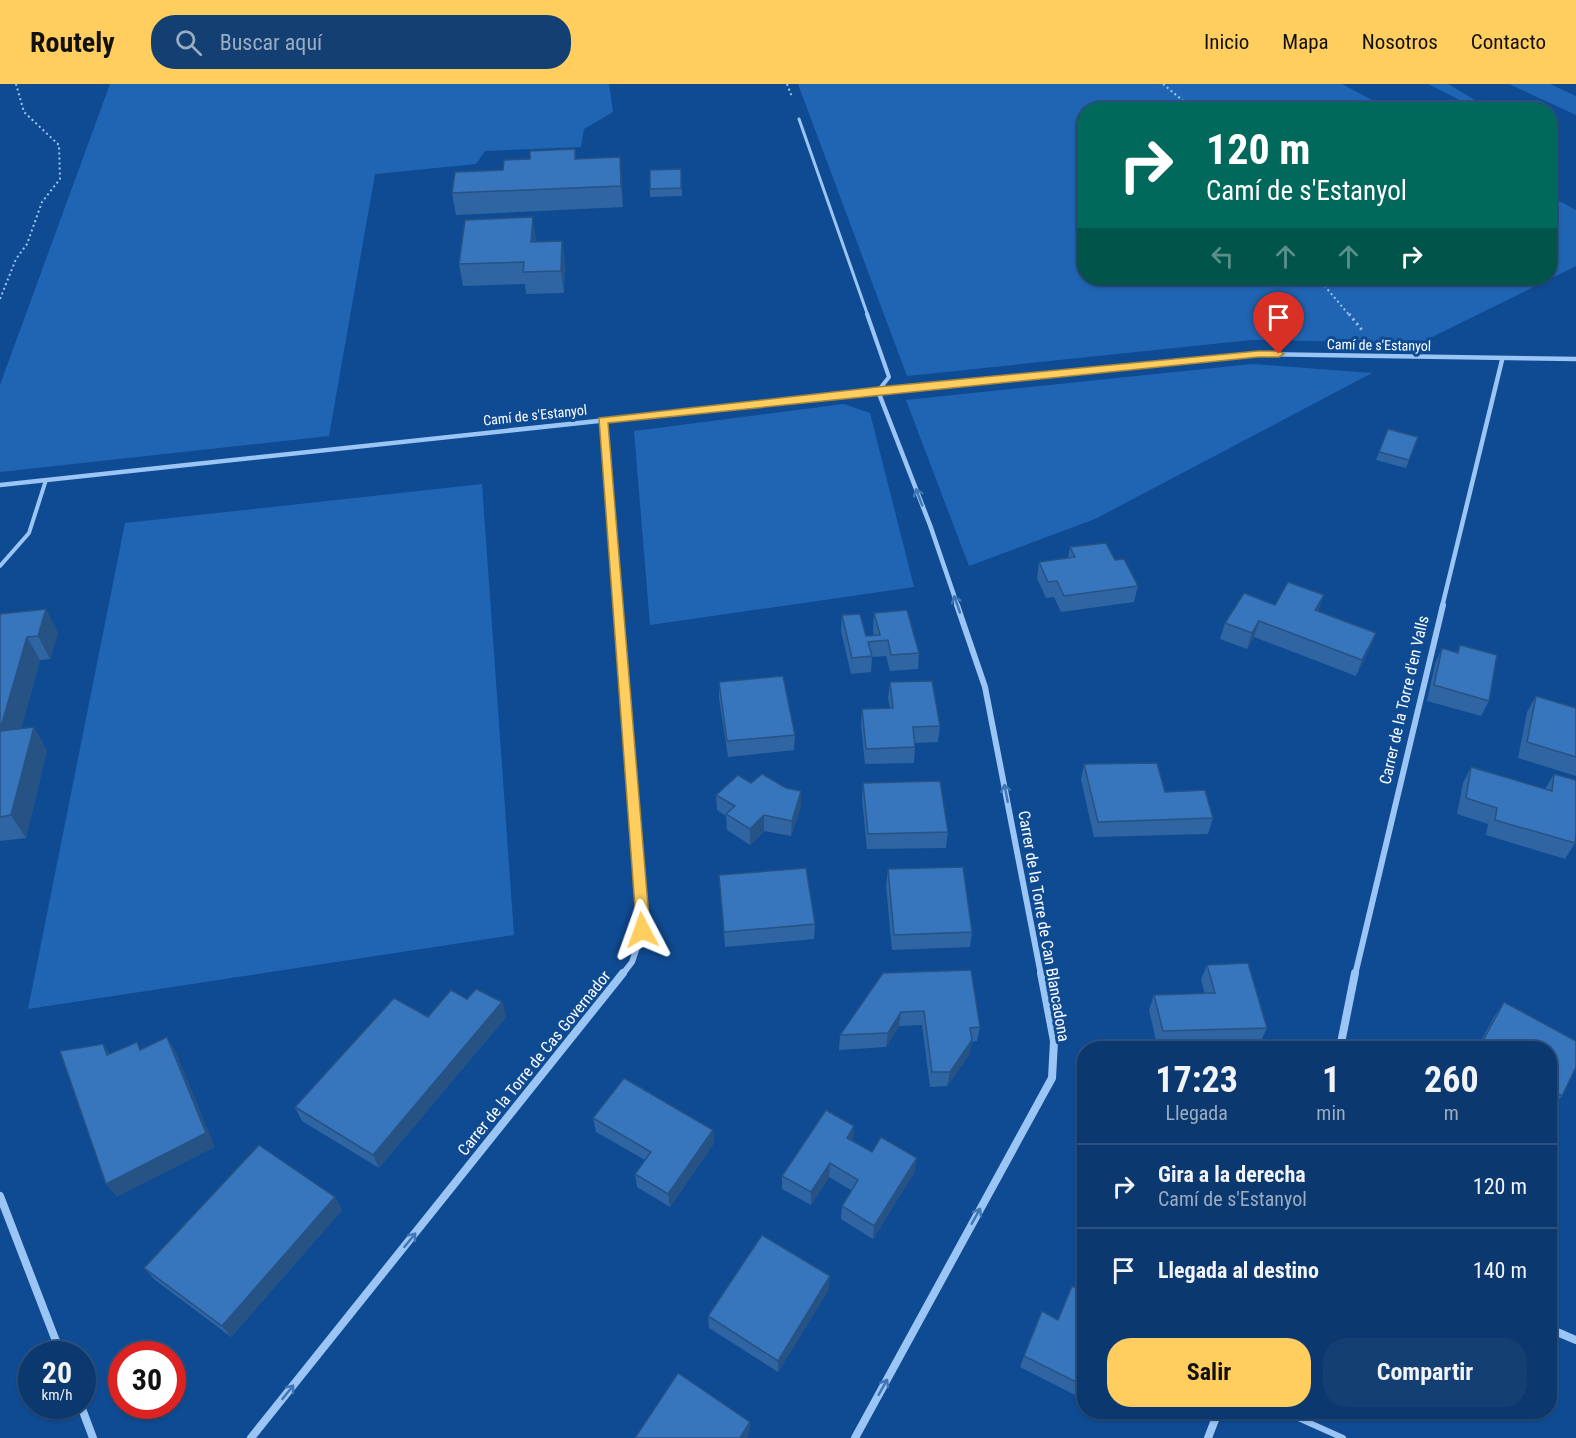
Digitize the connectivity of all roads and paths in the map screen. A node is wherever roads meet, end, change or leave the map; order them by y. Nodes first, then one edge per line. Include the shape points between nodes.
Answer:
1 (16, 84) edge
2 (1163, 84) edge
3 (1184, 102) edge
4 (799, 119) dead end
5 (1324, 285) edge
6 (0, 299) edge
7 (1384, 357) junction
8 (1576, 359) edge
9 (1502, 360) junction
10 (878, 390) junction
11 (602, 420) junction
12 (46, 480) junction
13 (0, 485) edge
14 (0, 566) edge
15 (1341, 1041) edge
16 (0, 1196) edge
17 (1557, 1332) edge
18 (1576, 1340) edge
19 (56, 1341) edge
20 (86, 1419) edge
21 (1215, 1419) edge
22 (1301, 1419) edge
23 (93, 1438) edge
24 (251, 1438) edge
25 (855, 1438) edge
26 (1208, 1438) edge
27 (1343, 1438) edge

1 - 6 path via 24,112 59,145 60,179 42,202
2 - 3 path
4 - 10 lane via 890,377
5 - 7 path
7 - 9 street, Camí de s'Estanyol
7 - 10 street, Camí de s'Estanyol via 1258,354
8 - 9 street, Camí de s'Estanyol
9 - 15 street, Carrer de la Torre d'en Valls via 1366,921
10 - 11 street, Camí de s'Estanyol
25 -> 10 street, Carrer de la Torre de Can Blancadona via 1052,1078 1054,1041 985,687 930,525
11 - 12 street, Camí de s'Estanyol
24 -> 11 street, Carrer de la Torre de Cas Governador via 632,962 642,930
12 - 13 street, Camí de s'Estanyol
12 - 14 lane via 29,533
16 - 19 street
17 - 18 street
20 - 23 street
21 - 26 street
22 - 27 lane

